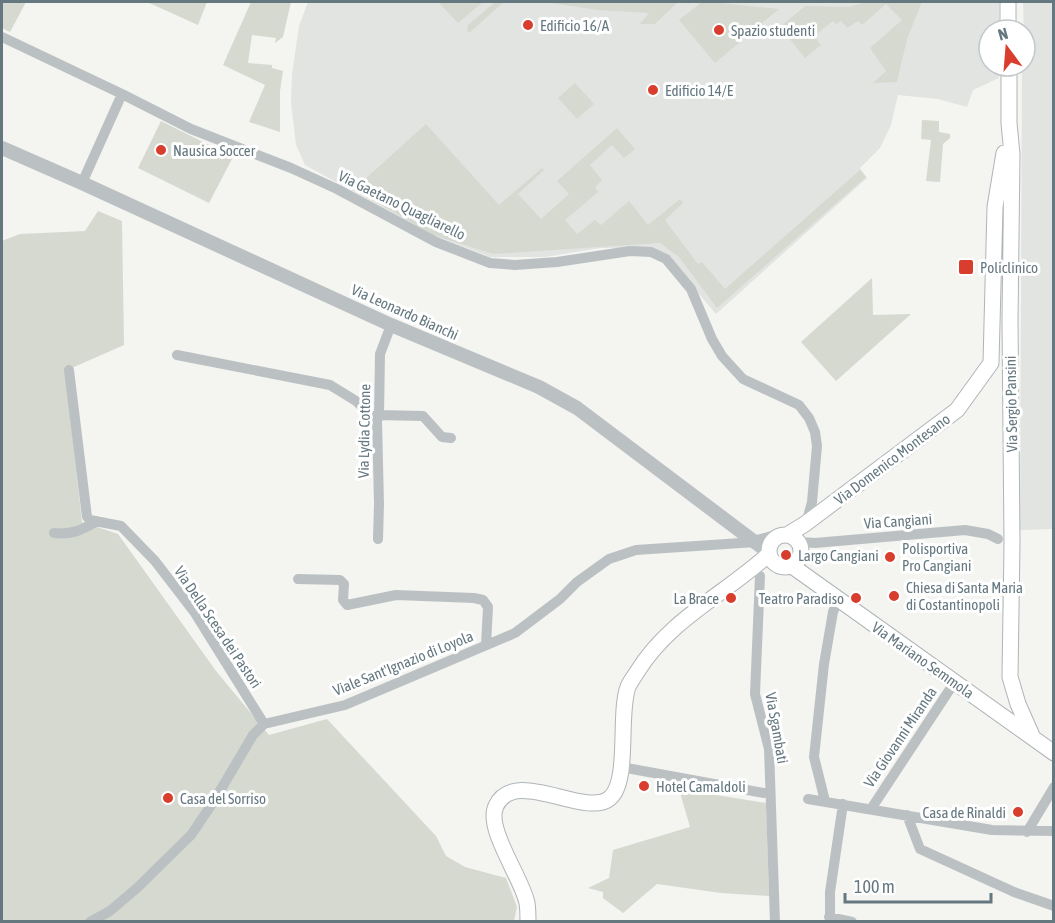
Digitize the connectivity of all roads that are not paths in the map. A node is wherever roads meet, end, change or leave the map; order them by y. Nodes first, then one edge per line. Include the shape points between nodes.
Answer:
1 (1008, 2) edge
2 (1008, 18) edge
3 (2, 37) edge
4 (1009, 78) edge
5 (122, 94) junction
6 (1009, 123) junction
7 (2, 148) edge
8 (82, 183) junction
9 (392, 324) junction
10 (177, 355) dead end
11 (69, 370) dead end
12 (378, 418) junction
13 (451, 438) dead end
14 (97, 521) junction
15 (806, 524) junction
16 (54, 533) dead end
17 (788, 538) junction
18 (378, 539) dead end
19 (998, 539) dead end
20 (757, 542) junction
21 (771, 557) junction
22 (792, 566) junction
23 (755, 573) junction
24 (298, 579) dead end
25 (838, 600) junction
26 (486, 645) junction
27 (954, 683) junction
28 (264, 724) junction
29 (1033, 738) junction
30 (1053, 753) edge
31 (621, 767) junction
32 (1053, 787) edge
33 (764, 794) dead end
34 (808, 799) dead end
35 (825, 801) junction
36 (843, 804) junction
37 (871, 808) junction
38 (908, 815) junction
39 (1053, 831) edge
40 (1027, 832) junction
41 (1053, 906) edge
42 (830, 919) edge
43 (90, 921) edge
44 (528, 921) edge
45 (775, 921) edge
46 (852, 921) edge

1 - 2 main road
3 - 5 street, Via Gaetano Quagliarello
4 - 6 main road, Via Sergio Pansini
5 - 8 street
5 - 15 street, Via Gaetano Quagliarello via 191,129 291,168 436,242 490,263 557,262 630,251 651,252 666,260 691,289 722,356 743,379 799,405 809,418 817,446 813,502
6 - 15 main road, Via Domenico Montesano via 995,207 992,363 957,410
6 - 29 main road, Via Sergio Pansini via 1010,677
7 - 8 street, Via Leonardo Bianchi
8 - 9 street, Via Leonardo Bianchi
9 - 12 street, Via Lydia Cottone via 380,354
9 - 20 street, Via Leonardo Bianchi via 539,387 577,408
10 - 12 street via 330,385
11 - 14 street via 87,517
12 - 13 street via 423,416 442,437
12 - 18 street, Via Lydia Cottone
14 - 16 street via 82,531
14 - 28 street, Via Della Scesa dei Pastori via 121,526 155,561 195,613
15 - 17 main road, Via Domenico Montesano
17 - 19 street, Via Cangiani via 815,543 965,530
17 - 20 street, Via Domenico Montesano
17 - 21 main road via 770,545
17 - 22 main road via 801,553
20 - 21 street, Via Leonardo Bianchi
20 - 26 street, Viale Sant'Ignazio di Loyola via 623,553 577,582 515,633
21 - 22 main road via 783,568
21 - 23 main road
22 - 25 main road, Via Mariano Semmola
23 - 31 main road via 666,634 645,659 628,688
23 - 45 street, Via Sgambati via 754,694 769,749
24 - 26 street via 340,580 347,605 396,595 481,600 488,607
25 - 27 main road, Via Mariano Semmola
25 - 35 street via 824,664 814,757
26 - 28 street, Viale Sant'Ignazio di Loyola via 345,705
27 - 29 main road, Via Mariano Semmola
27 - 37 street, Via Giovanni Miranda
28 - 43 street via 253,735 191,835 110,911
29 - 30 main road, Via Mariano Semmola
31 - 33 street
31 - 44 main road via 615,792 605,802 523,790 507,794 496,805 494,821 527,903
32 - 40 street
34 - 35 street
35 - 36 street
36 - 37 street
36 - 42 street via 830,892
37 - 38 street
38 - 40 street
38 - 41 street via 920,849
39 - 40 street
42 - 46 street

